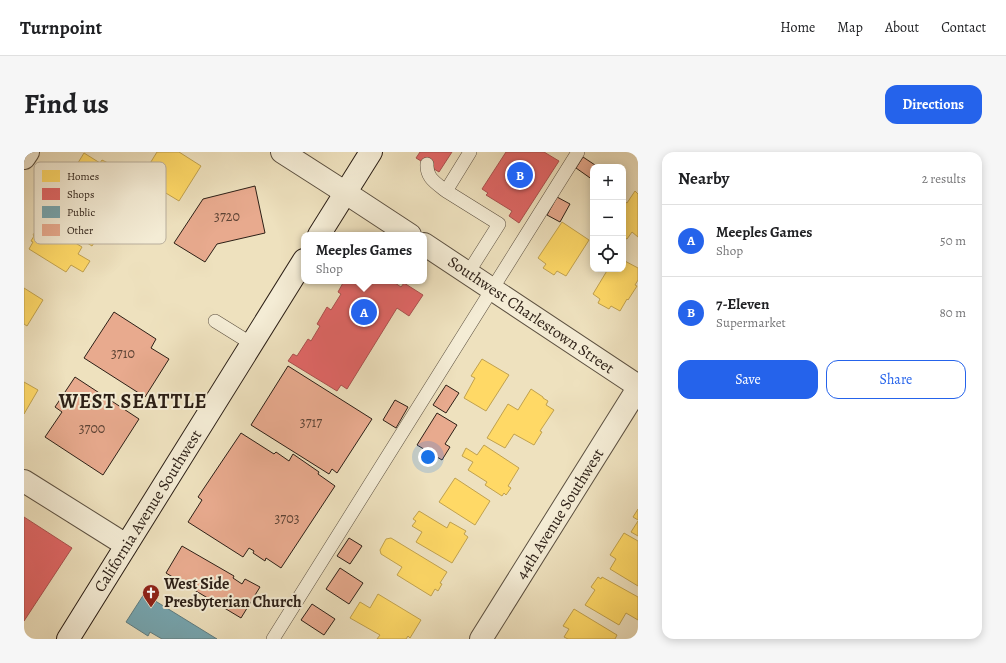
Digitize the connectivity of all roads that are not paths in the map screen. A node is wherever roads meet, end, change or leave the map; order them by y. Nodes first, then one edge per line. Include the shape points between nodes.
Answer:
1 (28, 152) edge
2 (282, 152) edge
3 (371, 152) edge
4 (470, 152) edge
5 (578, 152) edge
6 (24, 158) edge
7 (426, 164) dead end
8 (446, 191) junction
9 (346, 193) junction
10 (321, 232) edge
11 (405, 232) edge
12 (427, 246) edge
13 (301, 265) edge
14 (468, 274) junction
15 (492, 290) junction
16 (215, 321) dead end
17 (252, 344) junction
18 (638, 387) edge
19 (24, 481) edge
20 (126, 546) junction
21 (68, 639) edge
22 (273, 639) edge
23 (481, 639) edge

1 - 6 street
2 - 9 street
3 - 9 street
4 - 8 lane
5 - 15 lane
7 - 8 lane via 431,180
8 - 14 lane via 498,224
9 - 10 street
9 - 11 street
12 - 14 street, Southwest Charlestown Street
13 - 17 street, California Avenue Southwest
14 - 15 street, Southwest Charlestown Street
15 - 18 street, Southwest Charlestown Street
15 - 22 lane
16 - 17 lane
17 - 20 street, California Avenue Southwest
18 - 23 street, 44th Avenue Southwest
19 - 20 street
20 - 21 street, California Avenue Southwest

